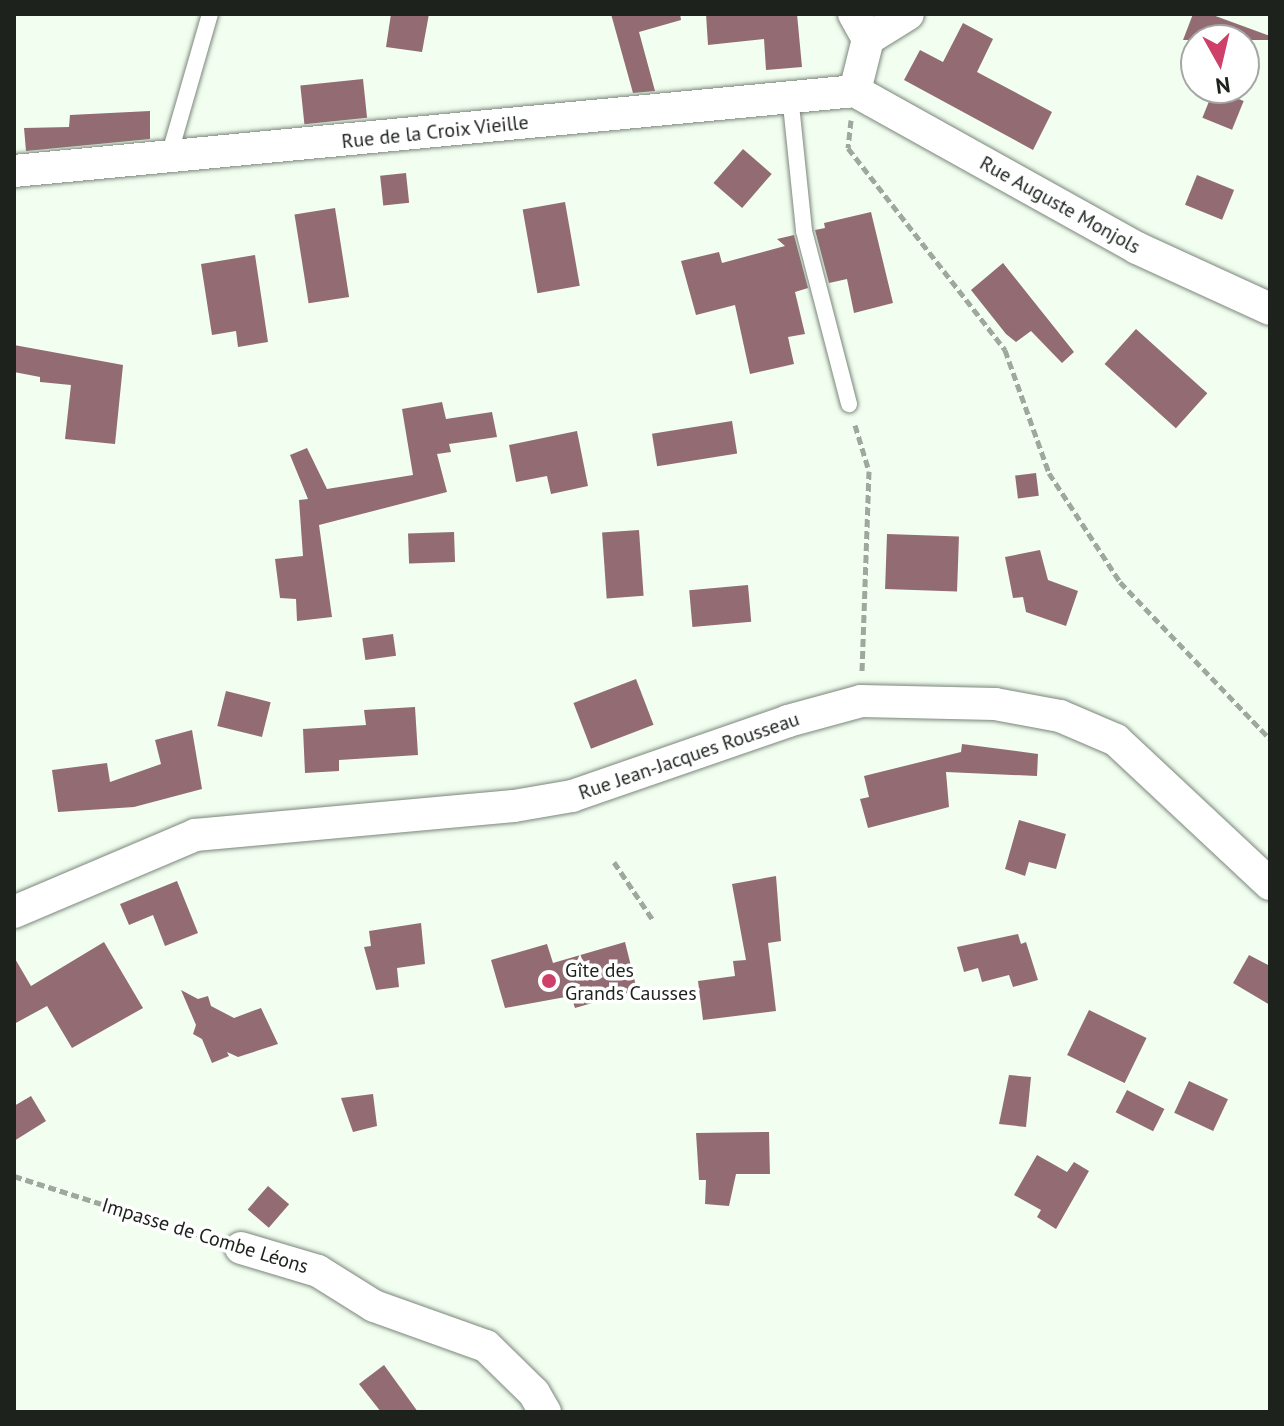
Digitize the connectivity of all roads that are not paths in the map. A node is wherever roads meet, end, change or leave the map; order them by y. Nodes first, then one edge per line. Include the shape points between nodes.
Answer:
1 (210, 14) edge
2 (908, 14) edge
3 (861, 27) edge
4 (855, 91) junction
5 (790, 95) junction
6 (169, 156) junction
7 (14, 171) edge
8 (1270, 309) edge
9 (849, 404) road end
10 (1270, 884) edge
11 (14, 912) edge
12 (241, 1248) road end
13 (545, 1412) edge

1 - 6 lane
2 - 3 street
3 - 4 street
4 - 5 street, Rue de la Croix Vieille
4 - 8 street, Rue Auguste Monjols via 1137,248
5 - 6 street, Rue de la Croix Vieille via 355,142
5 - 9 lane via 804,231
6 - 7 street, Rue de la Croix Vieille
10 - 11 street, Rue Jean-Jacques Rousseau via 1116,740 1060,716 995,704 861,701 572,796 195,835
12 - 13 street, Impasse de Combe Léons via 318,1271 374,1306 486,1346

